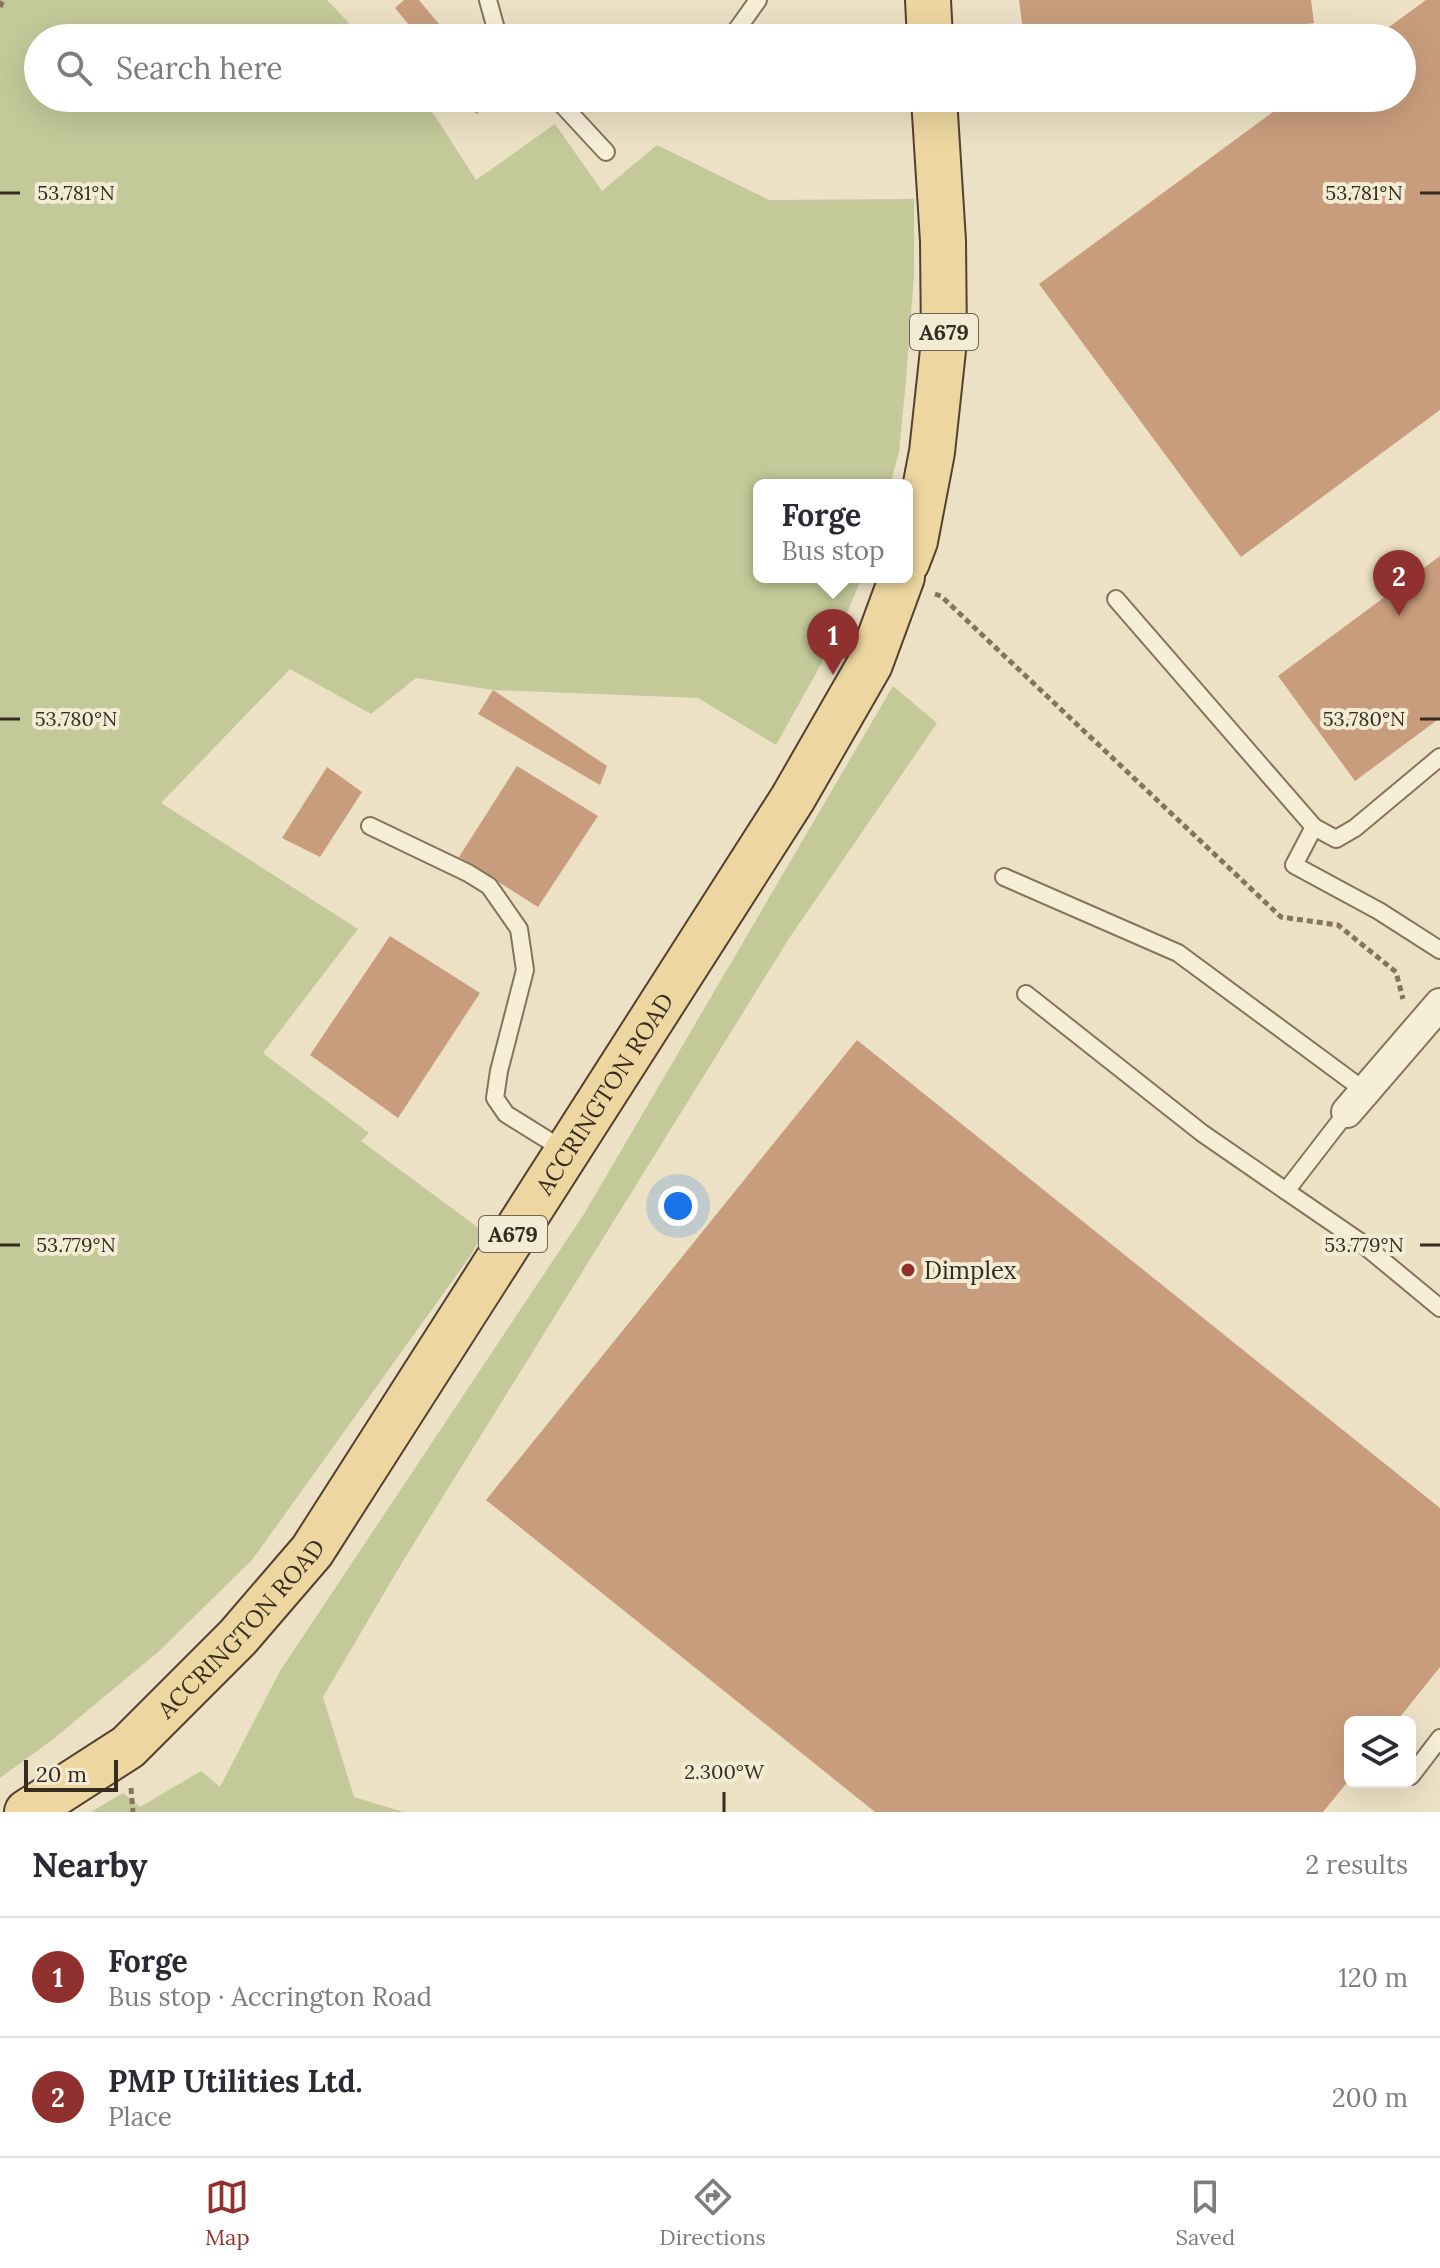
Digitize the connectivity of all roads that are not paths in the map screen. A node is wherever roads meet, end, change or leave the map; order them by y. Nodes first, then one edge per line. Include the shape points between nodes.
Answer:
1 (488, 0) edge
2 (758, 0) edge
3 (928, 0) edge
4 (495, 24) edge
5 (741, 24) edge
6 (929, 24) edge
7 (569, 112) edge
8 (935, 112) edge
9 (606, 152) dead end
10 (913, 546) edge
11 (900, 583) edge
12 (1116, 599) dead end
13 (1440, 757) edge
14 (370, 826) dead end
15 (1314, 827) junction
16 (1004, 877) dead end
17 (1440, 950) edge
18 (1026, 994) dead end
19 (1440, 1004) edge
20 (1356, 1101) junction
21 (566, 1151) junction
22 (1286, 1191) junction
23 (1440, 1308) edge
24 (1440, 1738) edge
25 (1416, 1769) edge
26 (27, 1812) edge

1 - 4 lane
2 - 5 lane
3 - 6 main road
7 - 9 lane
8 - 10 main road, ACCRINGTON ROAD / A679 via 944,341 932,452
11 - 21 main road, ACCRINGTON ROAD / A679 via 870,664 793,798
12 - 15 lane
13 - 15 lane via 1336,839
14 - 21 lane via 489,886 519,929 525,970 495,1098 506,1114
15 - 17 lane via 1294,865
16 - 20 lane via 1178,953
18 - 22 lane via 1202,1133
19 - 20 street
20 - 22 lane
21 - 26 main road, ACCRINGTON ROAD / A679 via 312,1551 238,1637 128,1747
22 - 23 lane via 1359,1241
24 - 25 lane

